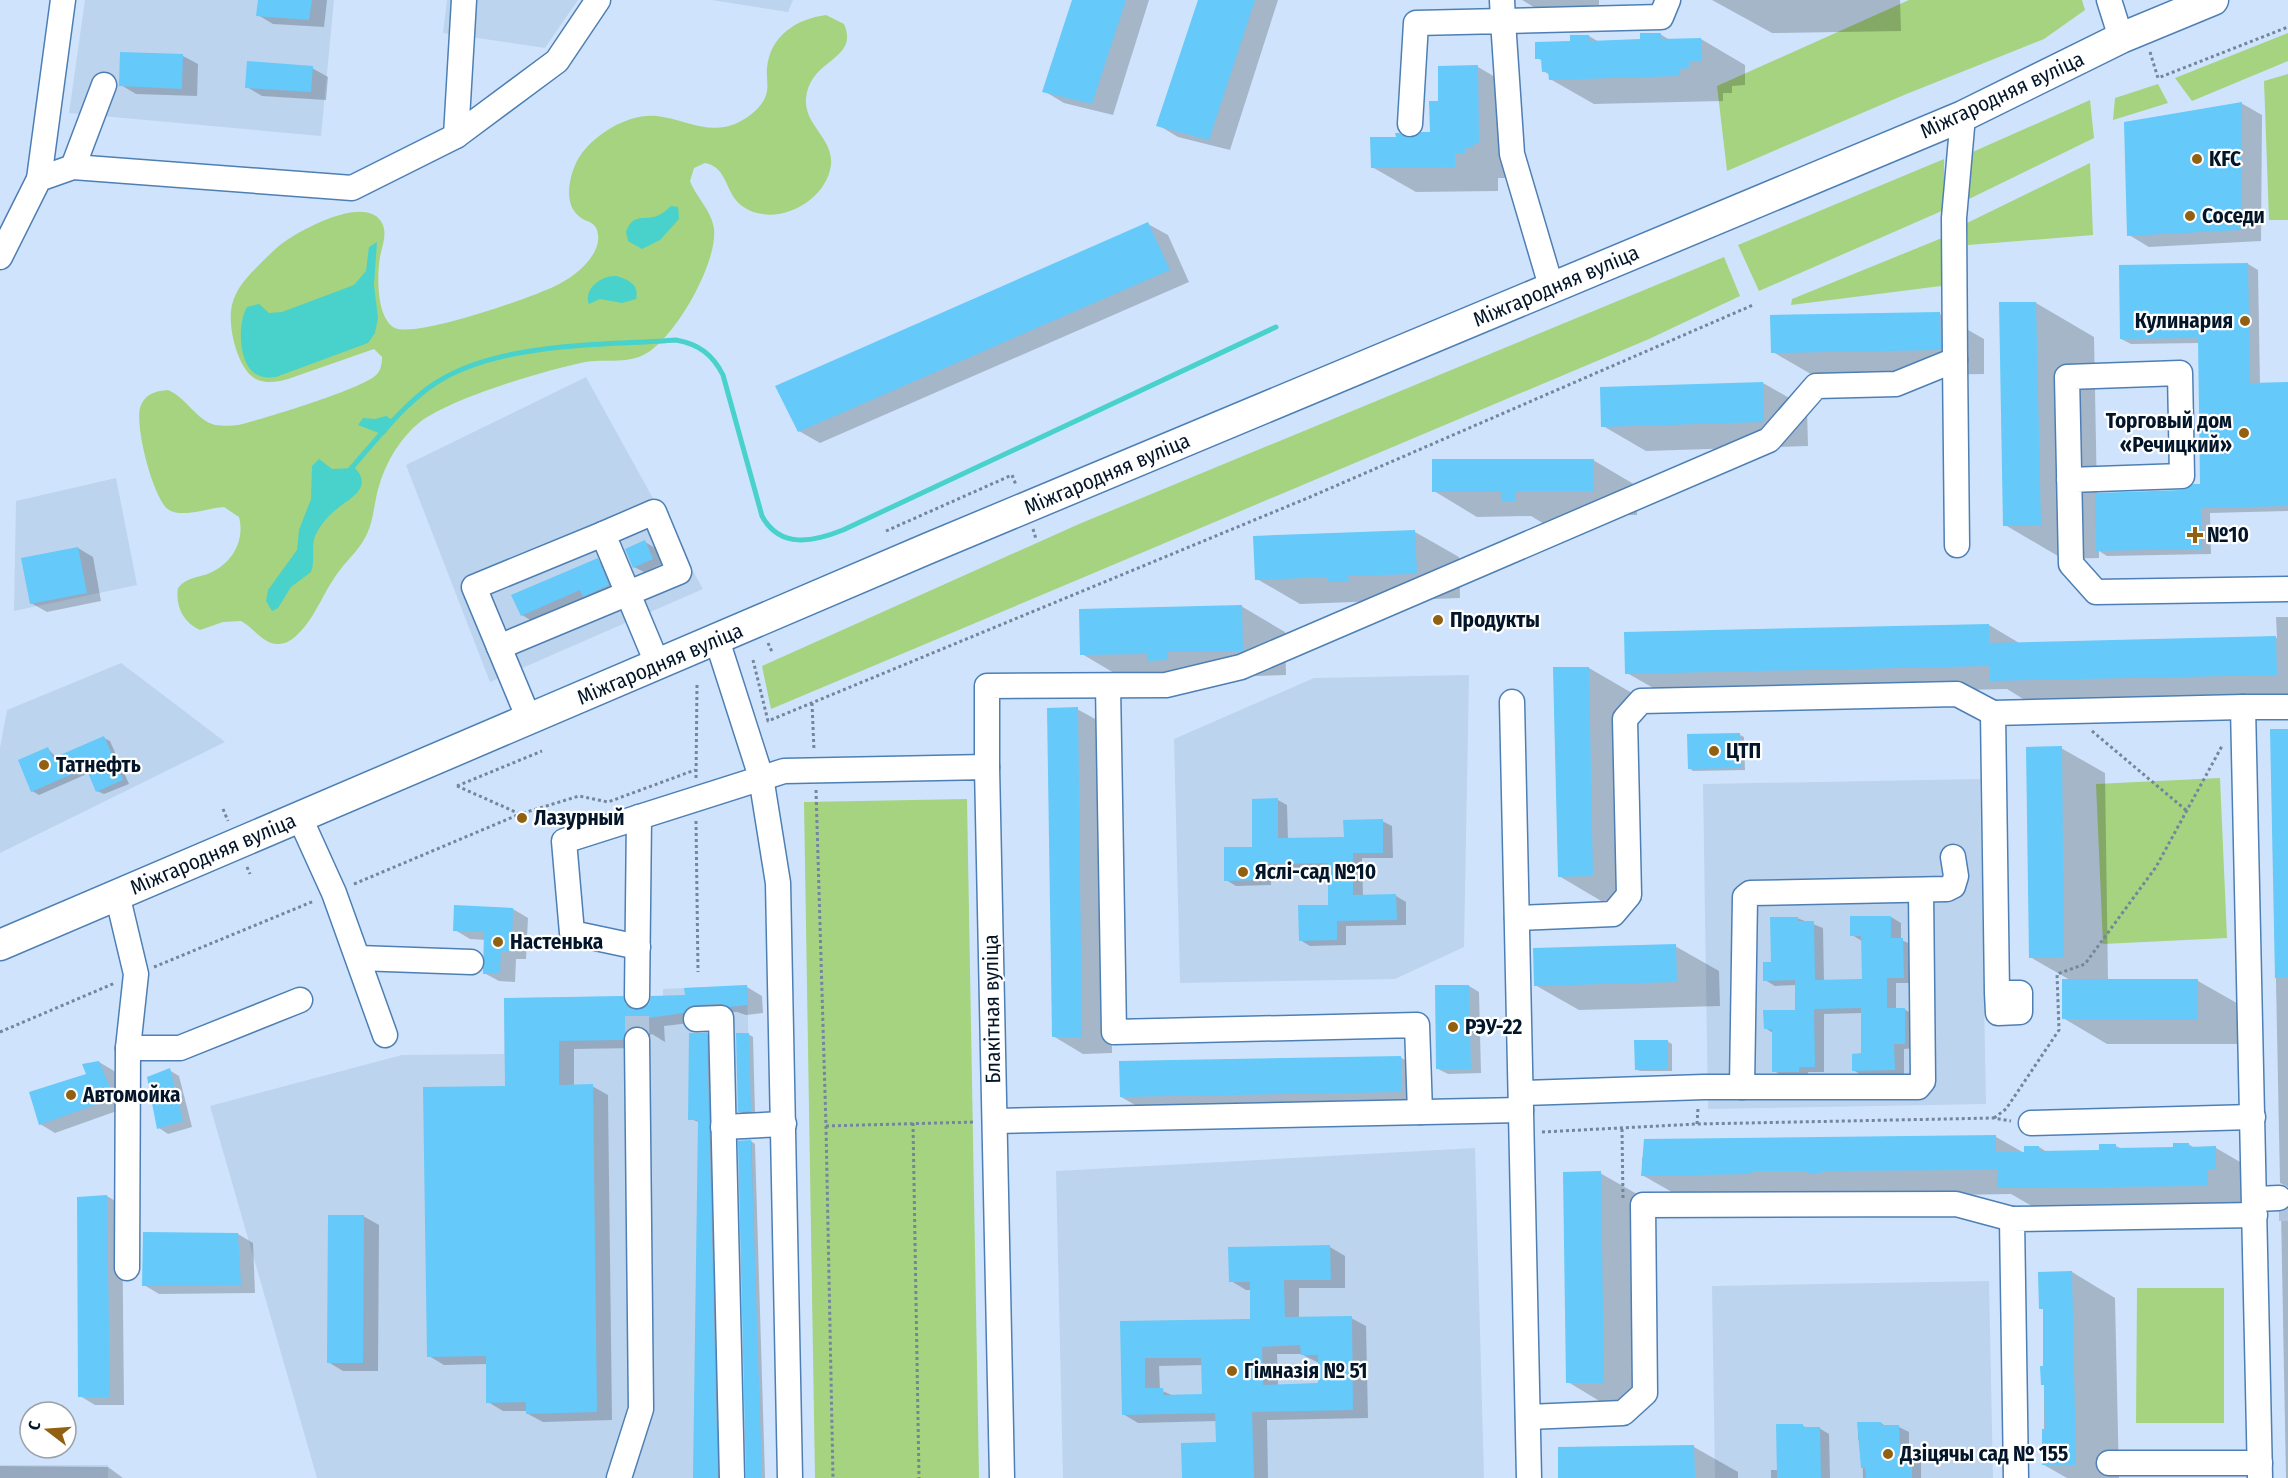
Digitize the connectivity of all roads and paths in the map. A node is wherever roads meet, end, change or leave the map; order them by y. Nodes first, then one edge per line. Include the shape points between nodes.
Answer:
1 (63, 0) edge
2 (464, 0) edge
3 (598, 0) edge
4 (1668, 0) edge
5 (2109, 0) edge
6 (2213, 0) edge
7 (1502, 10) edge
8 (2288, 27) edge
9 (2121, 38) junction
10 (2158, 78) dead end
11 (104, 85) dead end
12 (1963, 116) junction
13 (1410, 124) dead end
14 (456, 136) junction
15 (73, 167) junction
16 (39, 179) junction
17 (0, 257) edge
18 (1551, 286) junction
19 (1753, 306) dead end
20 (1955, 360) junction
21 (2069, 480) junction
22 (1018, 491) dead end
23 (1032, 527) dead end
24 (886, 531) dead end
25 (603, 534) junction
26 (1036, 539) dead end
27 (1957, 545) dead end
28 (2288, 589) edge
29 (628, 593) junction
30 (717, 640) junction
31 (768, 642) dead end
32 (499, 647) junction
33 (772, 652) dead end
34 (753, 660) dead end
35 (657, 663) junction
36 (697, 684) dead end
37 (1108, 686) junction
38 (1512, 702) dead end
39 (812, 703) junction
40 (2243, 707) junction
41 (2288, 707) edge
42 (2067, 711) junction
43 (1994, 712) junction
44 (529, 719) junction
45 (2226, 738) dead end
46 (542, 751) dead end
47 (987, 767) junction
48 (696, 770) junction
49 (815, 770) junction
50 (761, 777) junction
51 (696, 798) junction
52 (222, 808) dead end
53 (2187, 811) junction
54 (520, 814) junction
55 (639, 817) junction
56 (300, 818) junction
57 (230, 825) dead end
58 (1953, 857) dead end
59 (245, 862) dead end
60 (250, 874) dead end
61 (1921, 891) junction
62 (334, 893) junction
63 (117, 894) junction
64 (1517, 918) junction
65 (0, 945) edge
66 (638, 948) junction
67 (357, 958) junction
68 (471, 962) dead end
69 (698, 972) dead end
70 (136, 974) junction
71 (1997, 993) dead end
72 (637, 996) tunnel mouth
73 (300, 1000) dead end
74 (696, 1019) dead end
75 (0, 1032) edge
76 (385, 1035) dead end
77 (637, 1040) tunnel mouth
78 (128, 1048) junction
79 (1742, 1087) junction
80 (1420, 1112) junction
81 (1521, 1112) junction
82 (2253, 1117) junction
83 (995, 1121) junction
84 (913, 1123) junction
85 (2031, 1123) dead end
86 (784, 1124) junction
87 (826, 1126) junction
88 (723, 1127) junction
89 (1622, 1129) junction
90 (2279, 1204) tunnel mouth
91 (1643, 1205) junction
92 (2255, 1208) junction
93 (2012, 1219) junction
94 (127, 1268) dead end
95 (1528, 1417) junction
96 (2109, 1463) dead end
97 (2260, 1471) edge
98 (619, 1478) edge
99 (732, 1478) edge
100 (790, 1478) edge
101 (833, 1478) edge
102 (919, 1478) edge
103 (1002, 1478) edge
104 (1529, 1478) edge
105 (2016, 1478) edge

1 - 16 street
2 - 14 street
3 - 14 street via 557,61
4 - 7 street via 1661,17
5 - 9 street
6 - 9 main road, Міжгародняя вуліца
7 - 13 street via 1416,23
7 - 18 street via 1512,154
8 - 10 path
9 - 12 main road, Міжгародняя вуліца
11 - 15 street
12 - 18 main road, Міжгародняя вуліца
12 - 20 street via 1954,219
14 - 15 street via 352,188
15 - 16 street
16 - 17 street
18 - 30 main road, Міжгародняя вуліца
19 - 39 path via 1310,497
20 - 27 street
20 - 37 street via 1896,384 1816,386 1769,440 1242,667 1166,685
21 - 21 street via 2067,377 2180,373 2182,476
21 - 28 street via 2071,564 2096,592
22 - 24 path via 1012,475
23 - 26 path
25 - 29 street
25 - 29 street via 654,512 679,572
25 - 32 street via 474,587
29 - 32 street
29 - 35 street
30 - 35 main road, Міжгародняя вуліца
30 - 50 street
31 - 33 path
32 - 44 street
34 - 39 path via 768,721
35 - 44 main road, Міжгародняя вуліца
36 - 48 path
37 - 47 street, Блакітная вуліца via 987,686
37 - 80 street via 1114,1032 1417,1025
38 - 64 street
39 - 49 path
40 - 41 street
40 - 42 street
40 - 82 street
42 - 43 street
42 - 53 path
43 - 64 street via 1957,694 1641,701 1625,719 1629,895 1613,914
43 - 71 street
44 - 56 main road, Міжгародняя вуліца
45 - 53 path
46 - 54 path via 457,786
47 - 49 street
47 - 83 street, Блакітная вуліца
48 - 51 path
48 - 54 path via 608,802 579,796
49 - 50 street
49 - 87 path
50 - 51 street
50 - 86 street via 778,883
51 - 55 street
51 - 69 path
52 - 57 path
53 - 89 path via 2156,867 2085,964 2057,974 2059,1030 2006,1109 1994,1118
54 - 62 path
55 - 66 street
55 - 66 street via 564,841 572,933
56 - 62 street
56 - 63 main road, Міжгародняя вуліца
58 - 61 street via 1953,886
59 - 60 path
61 - 79 street via 1750,893 1745,897
61 - 79 street via 1923,1081 1918,1087
62 - 67 street
62 - 70 path
63 - 65 main road, Міжгародняя вуліца
63 - 70 street
64 - 81 street
66 - 72 street
67 - 68 street
67 - 76 street
70 - 75 path
70 - 78 street
73 - 78 street via 180,1048
74 - 88 street via 731,1018
77 - 98 street via 641,1409
78 - 94 street
79 - 81 street
80 - 81 street
80 - 83 street
81 - 89 path
81 - 95 street
82 - 85 street
82 - 92 street
83 - 84 path
83 - 103 street, Блакітная вуліца
84 - 87 path
84 - 102 path
86 - 88 street
86 - 100 street
87 - 101 path
88 - 99 street
89 - 91 path via 1621,1196 1629,1204
90 - 92 street
91 - 93 street via 1956,1204
91 - 95 street via 1645,1393 1623,1413
92 - 93 street
92 - 97 street
93 - 105 street
95 - 104 street
96 - 97 street

